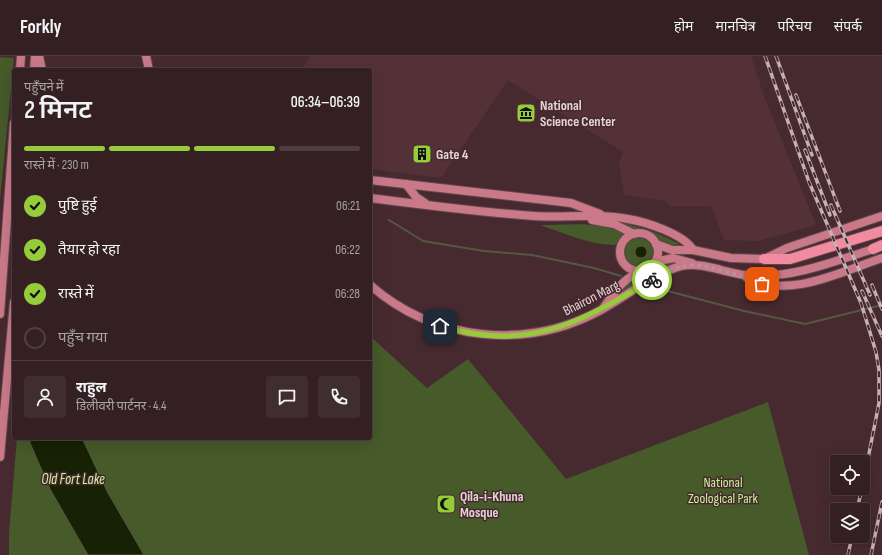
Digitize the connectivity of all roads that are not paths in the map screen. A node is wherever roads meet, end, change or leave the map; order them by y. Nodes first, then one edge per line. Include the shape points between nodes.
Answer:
1 (21, 56) edge
2 (35, 56) edge
3 (39, 56) edge
4 (146, 56) edge
5 (20, 68) edge
6 (34, 68) edge
7 (42, 68) edge
8 (149, 68) edge
9 (12, 150) edge
10 (372, 180) edge
11 (406, 184) junction
12 (372, 198) edge
13 (426, 204) junction
14 (572, 216) junction
15 (607, 216) junction
16 (882, 216) edge
17 (882, 231) edge
18 (634, 234) junction
19 (656, 244) junction
20 (879, 248) edge
21 (696, 251) junction
22 (882, 258) edge
23 (764, 260) junction
24 (655, 262) junction
25 (698, 266) junction
26 (642, 270) junction
27 (743, 276) junction
28 (372, 286) edge
29 (602, 310) junction
30 (0, 314) edge
31 (12, 324) edge
32 (0, 457) edge

1 - 5 main road
2 - 6 main road
3 - 7 main road
4 - 8 main road
9 - 30 main road
10 - 11 main road
11 - 13 main road via 416,197
11 - 15 main road via 571,204
12 - 13 main road
13 - 14 main road via 535,216
14 - 15 main road
14 - 18 main road via 614,224
15 - 21 main road via 652,225 689,243
16 - 23 main road via 787,248
17 - 23 main road via 790,259
18 - 19 main road via 649,236
18 - 26 main road via 622,244 621,256 630,268
19 - 21 main road via 672,250
19 - 24 main road via 658,251
20 - 27 main road, Bhairon Marg via 802,271 768,276
21 - 23 main road via 731,258
21 - 25 main road
22 - 27 main road via 808,283 782,287 762,284
24 - 25 main road via 673,258
24 - 26 main road
25 - 27 main road, Bhairon Marg
25 - 29 main road, Bhairon Marg via 680,266 669,271
26 - 29 main road via 620,285
28 - 29 main road, Bhairon Marg via 401,308 427,321 454,330 482,335 524,335 551,330 577,322
31 - 32 main road

